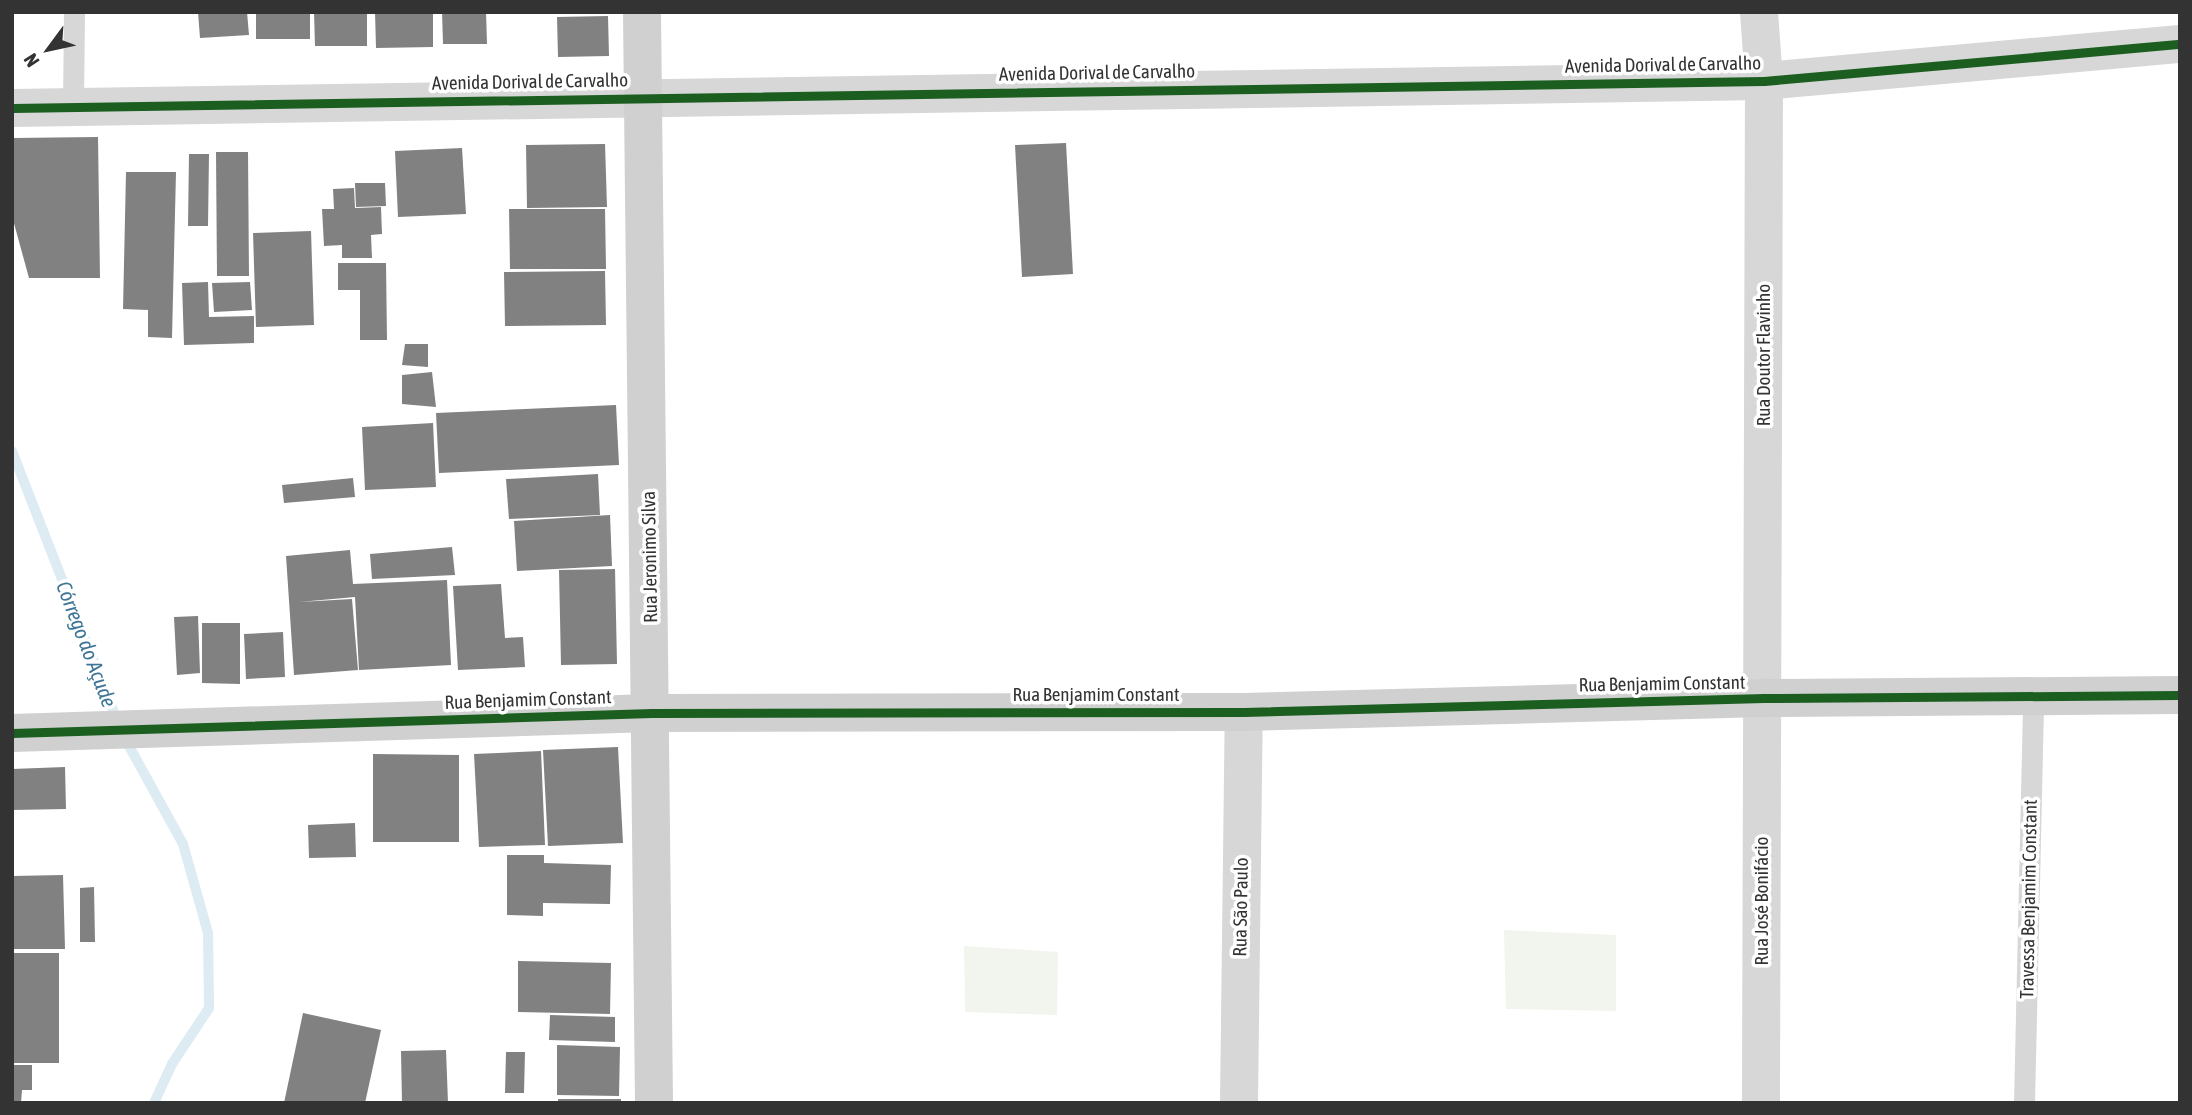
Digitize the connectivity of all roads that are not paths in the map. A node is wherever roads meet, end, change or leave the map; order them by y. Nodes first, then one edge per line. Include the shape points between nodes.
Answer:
1 (74, 12) edge
2 (642, 12) edge
3 (1759, 12) edge
4 (2180, 44) edge
5 (1764, 81) junction
6 (643, 97) junction
7 (73, 107) junction
8 (12, 108) edge
9 (2180, 695) edge
10 (2034, 696) junction
11 (1764, 698) junction
12 (1244, 712) junction
13 (652, 713) junction
14 (12, 733) edge
15 (654, 1103) edge
16 (1239, 1103) edge
17 (1761, 1103) edge
18 (2024, 1103) edge

1 - 7 lane
2 - 6 street, Rua Jeronimo Silva
3 - 5 street, Rua Doutor Flavinho
4 - 5 street, Avenida Dorival de Carvalho
5 - 6 street, Avenida Dorival de Carvalho
5 - 11 street, Rua Doutor Flavinho
6 - 7 street, Avenida Dorival de Carvalho
6 - 13 street, Rua Jeronimo Silva
7 - 8 street, Avenida Dorival de Carvalho
9 - 10 street, Rua Benjamim Constant
10 - 11 street, Rua Benjamim Constant
10 - 18 lane, Travessa Benjamim Constant
11 - 12 street, Rua Benjamim Constant
11 - 17 street, Rua José Bonifácio
12 - 13 street, Rua Benjamim Constant
12 - 16 street, Rua São Paulo
13 - 14 street, Rua Benjamim Constant
13 - 15 street, Rua Jeronimo Silva

